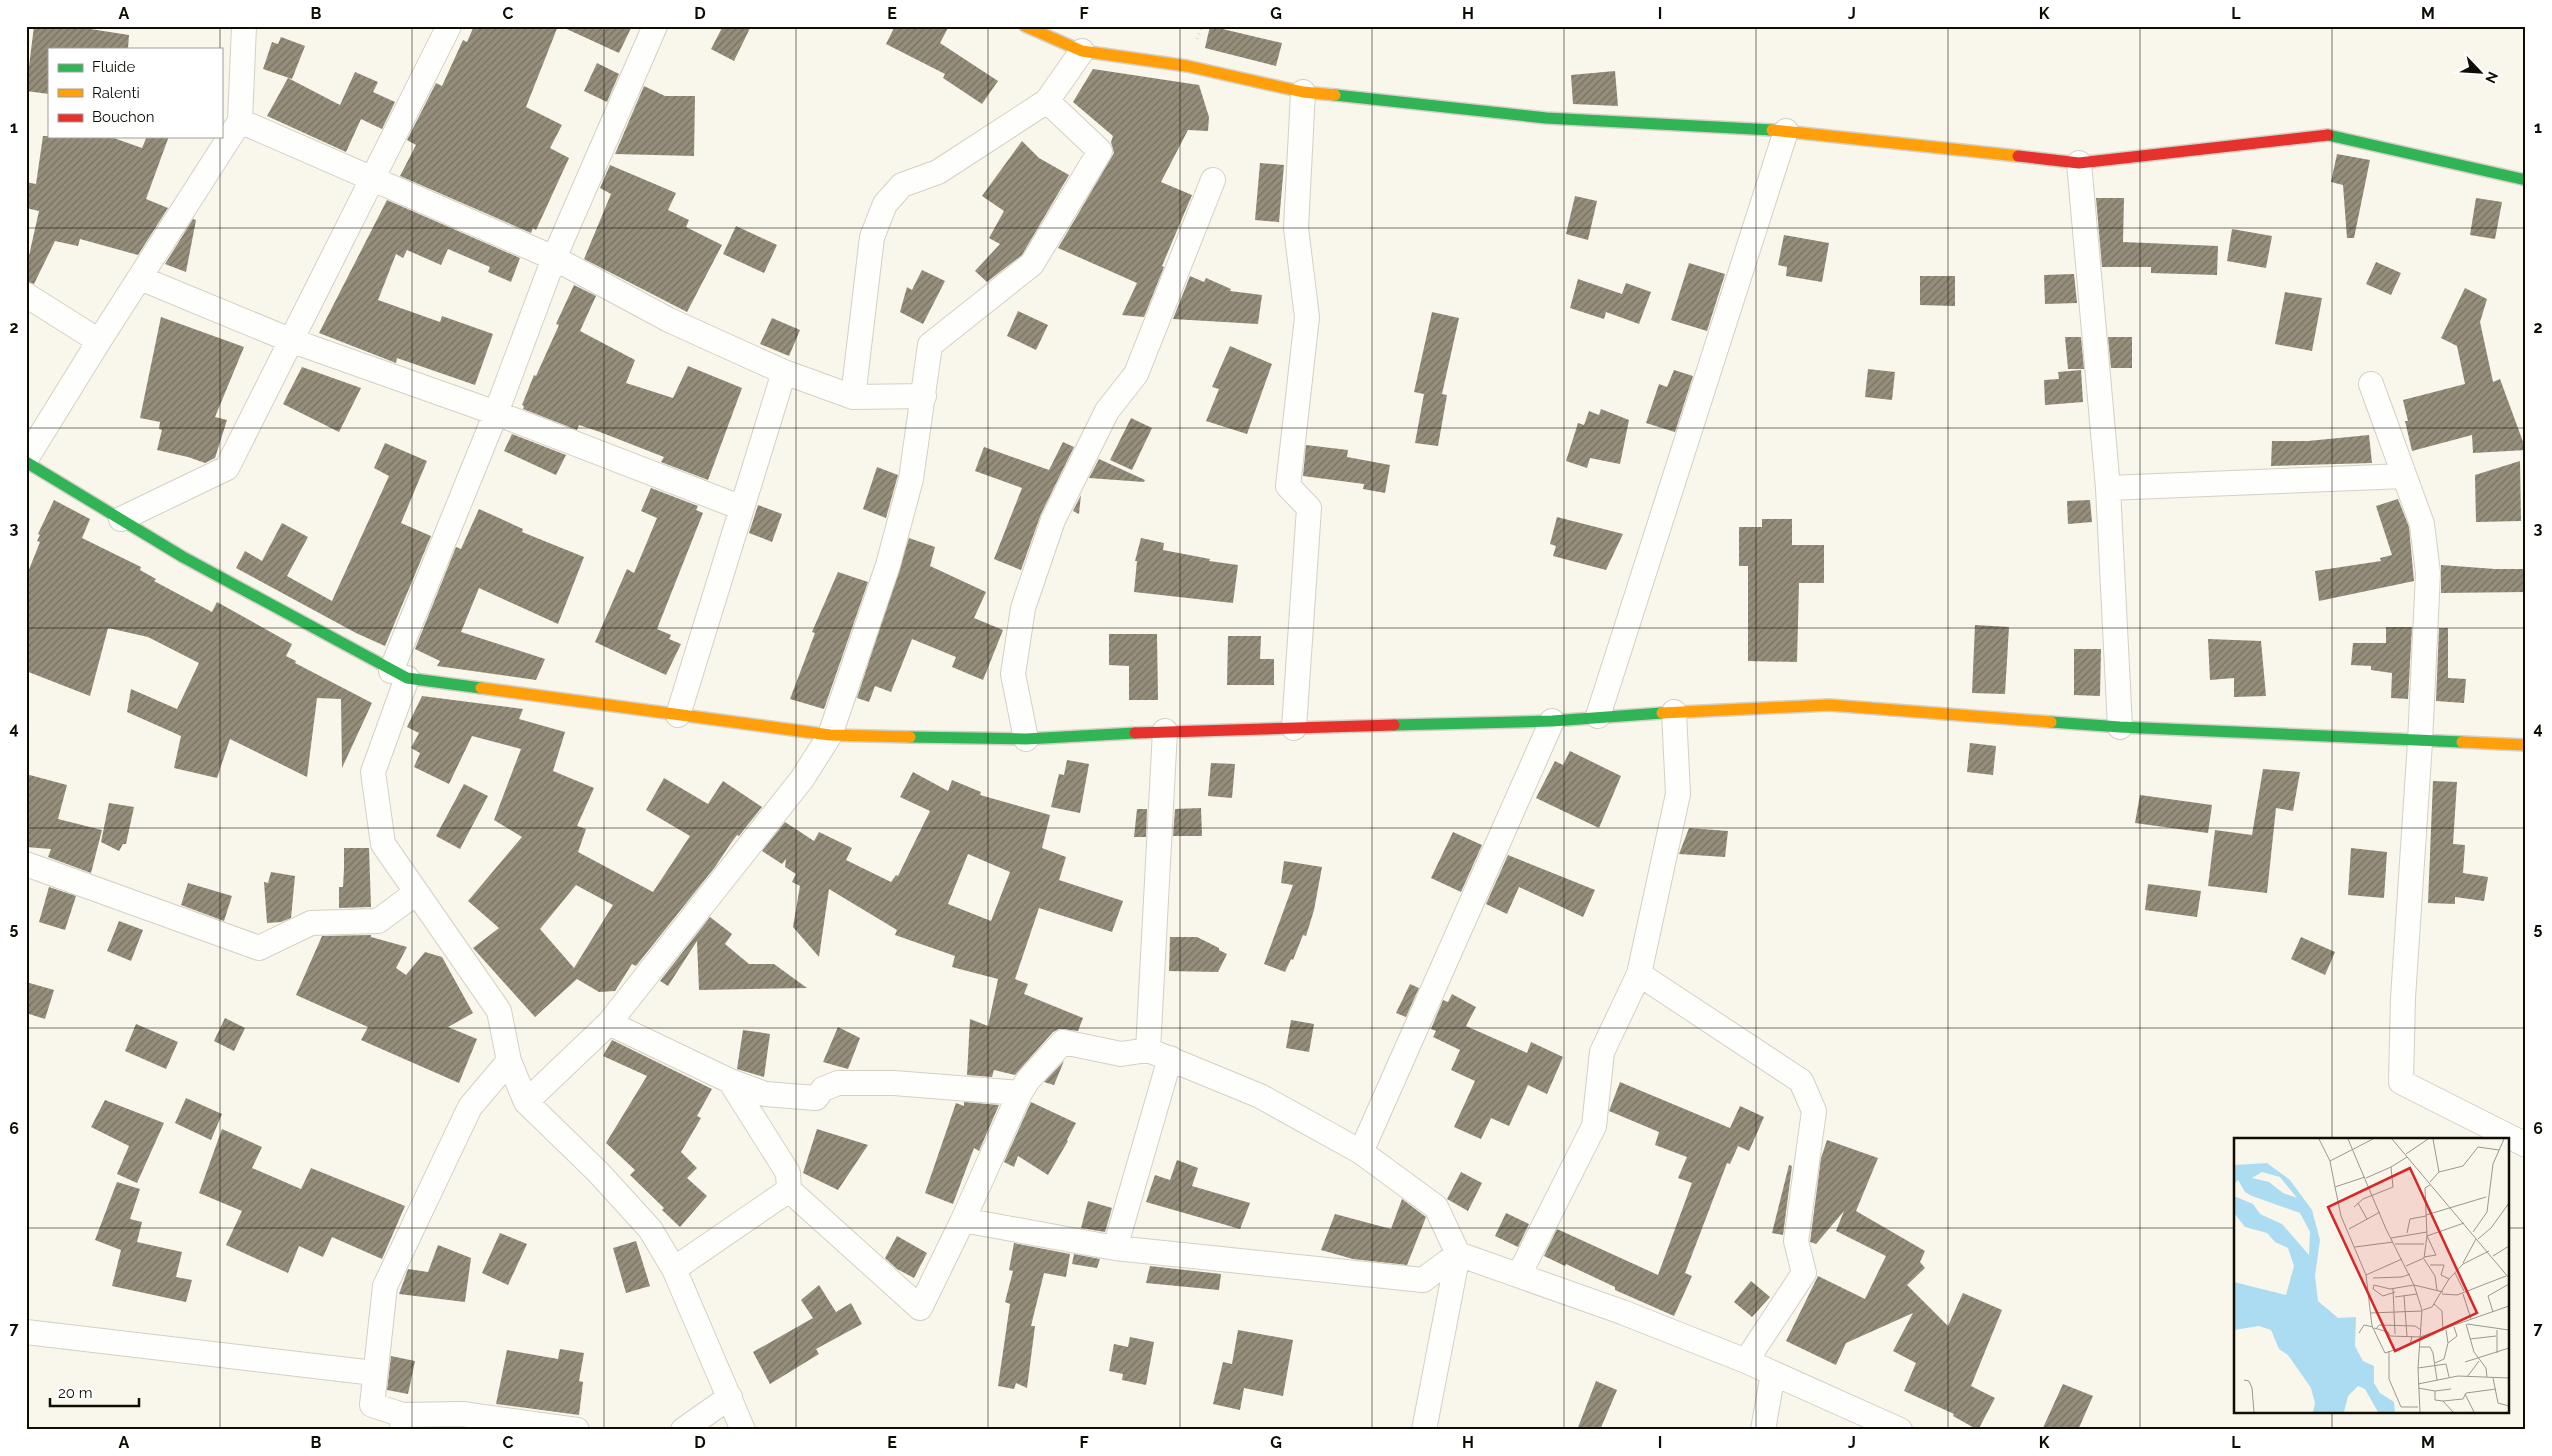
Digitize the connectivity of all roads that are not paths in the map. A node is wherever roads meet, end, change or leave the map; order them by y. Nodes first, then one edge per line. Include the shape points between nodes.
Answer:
1 (244, 26) edge
2 (449, 26) edge
3 (655, 26) edge
4 (1024, 26) edge
5 (1082, 51) junction
6 (1303, 92) junction
7 (1047, 101) junction
8 (240, 121) junction
9 (1786, 131) junction
10 (2079, 163) junction
11 (370, 180) junction
12 (1212, 180) dead end
13 (2526, 180) edge
14 (554, 258) junction
15 (140, 278) junction
16 (26, 295) edge
17 (290, 340) junction
18 (99, 341) junction
19 (784, 372) junction
20 (2371, 384) dead end
21 (924, 396) junction
22 (853, 397) junction
23 (496, 413) junction
24 (26, 461) edge
25 (2404, 476) junction
26 (2108, 488) junction
27 (742, 508) junction
28 (121, 519) junction
29 (399, 675) junction
30 (1674, 712) junction
31 (678, 715) junction
32 (1598, 716) junction
33 (1552, 720) junction
34 (2120, 727) junction
35 (1294, 728) junction
36 (1165, 730) junction
37 (830, 735) junction
38 (1026, 740) junction
39 (2420, 742) junction
40 (2526, 745) edge
41 (26, 864) edge
42 (416, 893) junction
43 (1639, 974) junction
44 (609, 1023) junction
45 (1159, 1054) junction
46 (509, 1061) junction
47 (730, 1081) junction
48 (1020, 1093) junction
49 (526, 1102) junction
50 (2526, 1145) edge
51 (1361, 1152) junction
52 (788, 1190) junction
53 (963, 1220) junction
54 (1115, 1248) junction
55 (1458, 1254) junction
56 (674, 1269) junction
57 (1519, 1275) junction
58 (26, 1332) edge
59 (1746, 1361) junction
60 (374, 1373) junction
61 (1773, 1373) junction
62 (730, 1397) junction
63 (403, 1422) edge
64 (577, 1430) edge
65 (683, 1430) edge
66 (743, 1430) edge
67 (1424, 1430) edge
68 (1762, 1430) edge
69 (1900, 1430) edge

1 - 8 street
2 - 11 street
3 - 14 street
4 - 5 street
5 - 6 street via 1187,66
5 - 7 street
6 - 9 street via 1546,118
6 - 35 street via 1296,228 1307,317 1288,486 1309,508
7 - 21 street via 1100,151 1032,264 930,345
7 - 22 street via 938,172 902,185 885,204 872,237
8 - 11 street
8 - 15 street
9 - 10 street
9 - 32 street
10 - 13 street via 2324,134
10 - 26 street
11 - 14 street
11 - 17 street
12 - 38 street via 1136,374 1106,411 1053,520 1023,608 1013,674
14 - 19 street via 669,320
14 - 23 street
15 - 17 street
15 - 18 street
16 - 18 street
17 - 23 street
17 - 28 street via 227,468
18 - 24 street
19 - 22 street
19 - 27 street
20 - 25 street
21 - 22 street
21 - 37 street via 911,480 888,565
23 - 27 street
23 - 29 street
24 - 28 street
25 - 26 street
25 - 39 street via 2422,524 2428,573
26 - 34 street
27 - 31 street
28 - 29 street
29 - 31 street
29 - 42 street via 373,772 383,844
30 - 32 street
30 - 34 street via 1829,705
30 - 43 street via 1678,794
31 - 37 street
32 - 33 street
33 - 35 street
33 - 51 street
34 - 39 street
35 - 36 street
36 - 38 street
36 - 45 street
37 - 38 street
37 - 44 street via 802,779
39 - 40 street
39 - 50 street via 2403,998 2401,1082
41 - 42 street via 259,948 311,923 378,921
42 - 46 street via 499,1011
43 - 57 street via 1602,1052 1594,1126
43 - 59 street via 1800,1081 1814,1111 1796,1241 1804,1273
44 - 47 street
44 - 49 street
45 - 48 street via 1121,1054 1063,1042
45 - 51 street via 1260,1096
45 - 54 street
46 - 49 street
46 - 60 street via 470,1107 385,1286
47 - 48 street via 765,1094 816,1098 823,1089 838,1083 894,1083
47 - 52 street via 788,1173
48 - 53 street
49 - 56 street via 598,1172 650,1229
51 - 55 street via 1436,1207
52 - 53 street via 920,1308
52 - 56 street
53 - 54 street
54 - 55 street via 1423,1280
55 - 57 street
55 - 67 street
56 - 62 street
57 - 59 street
58 - 60 street
59 - 61 street
60 - 63 street via 372,1405
61 - 68 street
61 - 69 street
62 - 65 street
62 - 66 street
63 - 64 street via 462,1414

